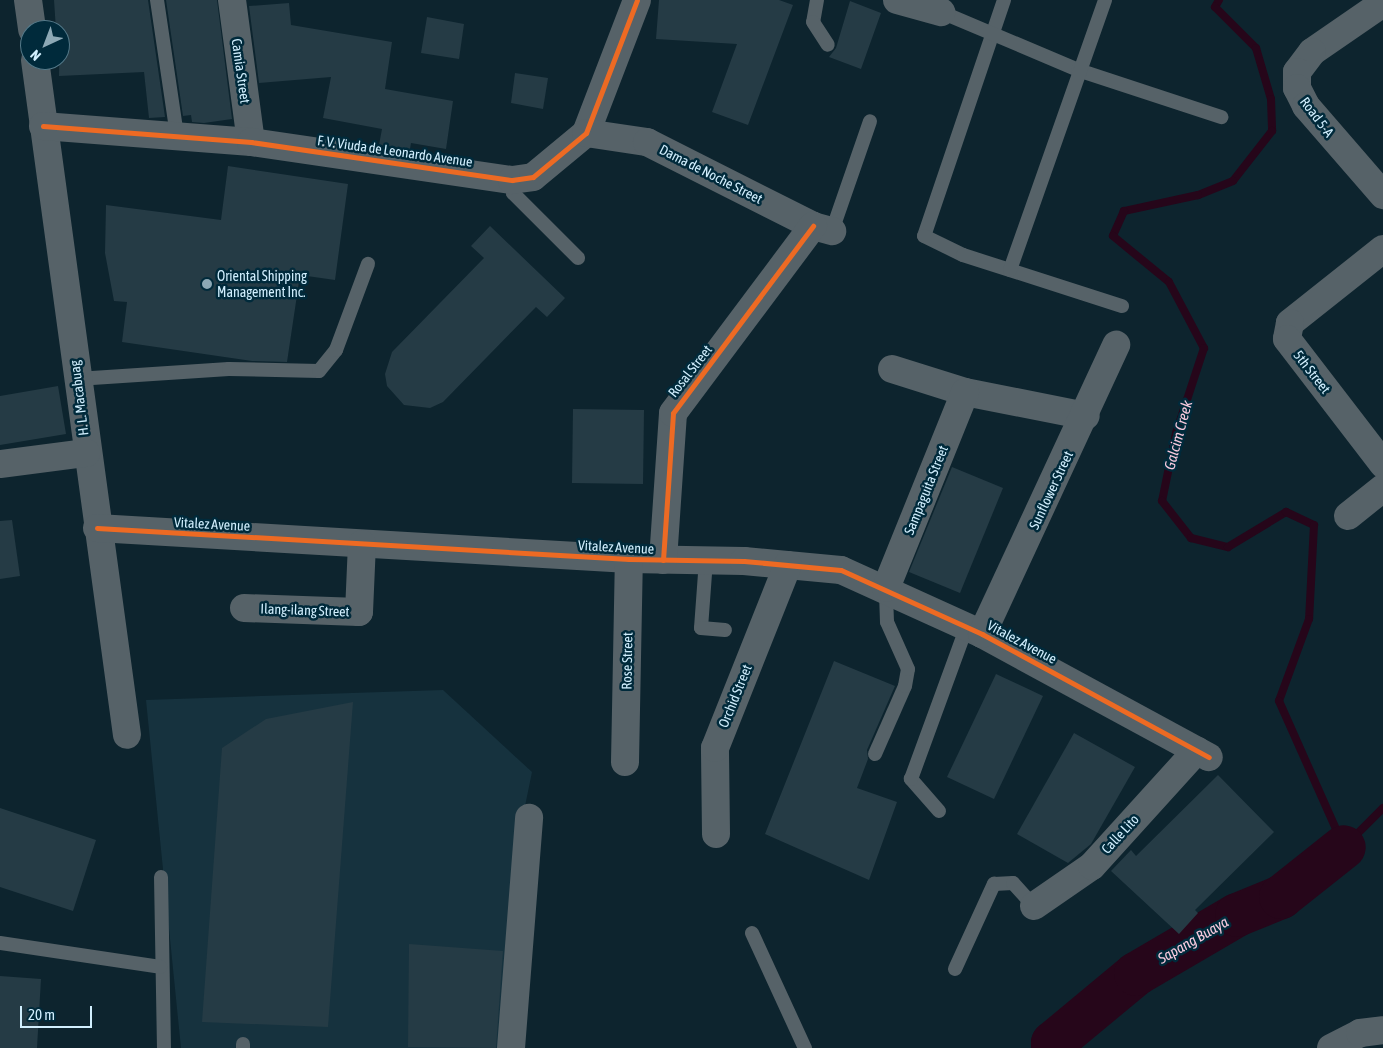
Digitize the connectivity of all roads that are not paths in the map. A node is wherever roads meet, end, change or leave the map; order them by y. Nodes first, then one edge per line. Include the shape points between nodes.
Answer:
1 (28, 0) edge
2 (157, 0) edge
3 (232, 0) edge
4 (638, 0) edge
5 (817, 0) edge
6 (897, 0) edge
7 (1004, 0) edge
8 (1105, 0) edge
9 (1383, 3) edge
10 (941, 12) joint
11 (31, 20) edge
12 (991, 36) junction
13 (828, 45) dead end
14 (36, 70) edge
15 (1078, 70) junction
16 (1221, 117) dead end
17 (870, 121) dead end
18 (43, 126) junction
19 (586, 133) junction
20 (177, 136) junction
21 (251, 142) junction
22 (512, 180) junction
23 (1383, 195) edge
24 (822, 228) junction
25 (1383, 249) edge
26 (578, 258) dead end
27 (368, 264) dead end
28 (1010, 270) junction
29 (1122, 306) dead end
30 (1116, 345) dead end
31 (892, 369) dead end
32 (78, 379) junction
33 (965, 392) junction
34 (1086, 416) junction
35 (86, 453) junction
36 (0, 464) edge
37 (1383, 464) edge
38 (1383, 488) edge
39 (1348, 516) dead end
40 (97, 528) junction
41 (362, 544) junction
42 (629, 559) junction
43 (663, 560) junction
44 (706, 560) junction
45 (788, 565) junction
46 (886, 588) junction
47 (244, 608) dead end
48 (725, 630) dead end
49 (975, 630) junction
50 (127, 735) dead end
51 (875, 754) dead end
52 (1203, 754) joint
53 (625, 762) dead end
54 (938, 811) dead end
55 (529, 818) dead end
56 (716, 834) dead end
57 (161, 877) dead end
58 (1034, 906) joint
59 (752, 933) dead end
60 (0, 943) edge
61 (160, 967) junction
62 (955, 969) dead end
63 (1383, 1030) edge
64 (164, 1048) edge
65 (511, 1048) edge
66 (805, 1048) edge
67 (1331, 1048) edge

1 - 11 street
2 - 20 lane
3 - 21 street, Camia Street
4 - 19 street, F. V. Viuda de Leonardo Avenue
5 - 13 lane via 813,22
6 - 10 street
7 - 12 lane
8 - 15 lane
9 - 23 street, Road 5-A via 1312,52 1297,72 1297,88 1306,106
10 - 12 lane
12 - 15 lane
12 - 28 lane via 924,236 963,256
14 - 18 street, H. L. Macabuag
15 - 16 lane
15 - 28 lane
17 - 24 lane
18 - 20 street, F. V. Viuda de Leonardo Avenue
18 - 32 street, H. L. Macabuag
19 - 22 street, F. V. Viuda de Leonardo Avenue via 533,178
19 - 24 street, Dama de Noche Street via 647,142
20 - 21 street, F. V. Viuda de Leonardo Avenue
21 - 22 street, F. V. Viuda de Leonardo Avenue
22 - 26 lane via 513,193
24 - 43 street, Rosal Street via 673,413
25 - 37 street, 5th Street via 1290,323 1287,339
27 - 32 lane via 336,350 319,371 229,369
28 - 29 lane
30 - 34 street, Sunflower Street
31 - 33 street
32 - 35 street, H. L. Macabuag
33 - 34 street
33 - 46 street, Sampaguita Street
34 - 49 street, Sunflower Street
35 - 36 street
35 - 40 street, H. L. Macabuag
38 - 39 street
40 - 41 street, Vitalez Avenue
40 - 50 street, H. L. Macabuag
41 - 42 street, Vitalez Avenue
41 - 47 street, Ilang-ilang Street via 359,612
42 - 43 street, Vitalez Avenue
42 - 53 street, Rose Street
43 - 44 street, Vitalez Avenue
44 - 45 street, Vitalez Avenue
44 - 48 lane via 701,628
45 - 46 street, Vitalez Avenue via 841,570
45 - 56 street, Orchid Street via 714,748
46 - 49 street, Vitalez Avenue
46 - 51 lane via 887,622 908,669 905,686
49 - 52 street, Vitalez Avenue
49 - 54 lane via 910,779
52 - 58 street, Calle Lito via 1092,866
55 - 65 street
57 - 61 lane
58 - 62 lane via 1013,883 994,884
59 - 66 lane
60 - 61 lane
61 - 64 lane
63 - 67 street via 1360,1033

